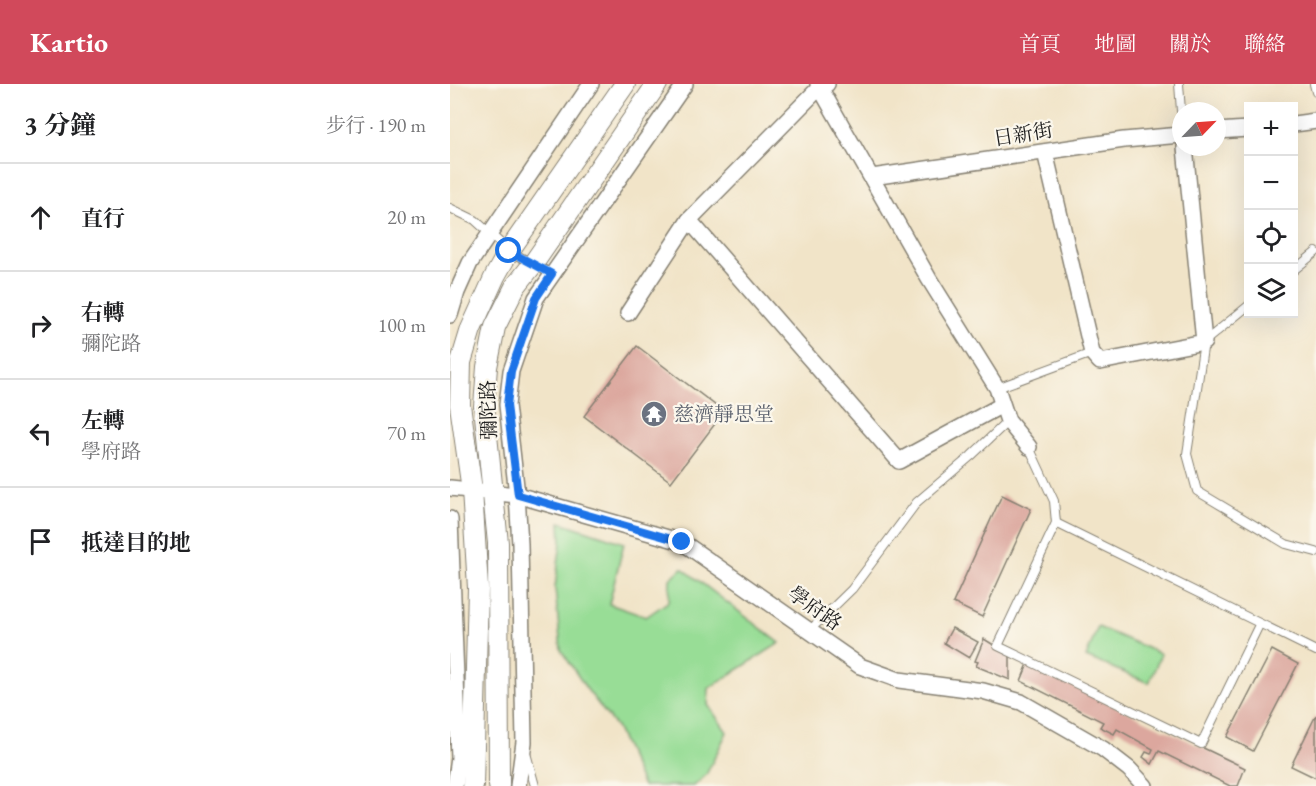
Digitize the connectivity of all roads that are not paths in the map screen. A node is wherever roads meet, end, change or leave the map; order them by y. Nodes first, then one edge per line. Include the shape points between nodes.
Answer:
1 (591, 84) edge
2 (625, 84) edge
3 (657, 84) edge
4 (685, 84) edge
5 (1179, 84) edge
6 (1314, 84) edge
7 (822, 85) edge
8 (1316, 92) edge
9 (1180, 102) edge
10 (1316, 121) edge
11 (1298, 123) edge
12 (1244, 129) edge
13 (1226, 130) edge
14 (1172, 136) edge
15 (1045, 152) junction
16 (1186, 156) edge
17 (872, 177) junction
18 (450, 208) edge
19 (689, 220) junction
20 (489, 233) junction
21 (509, 251) junction
22 (1316, 252) edge
23 (533, 264) junction
24 (1298, 266) edge
25 (552, 274) junction
26 (1244, 309) edge
27 (628, 313) dead end
28 (450, 315) edge
29 (471, 329) junction
30 (1204, 342) junction
31 (1092, 352) junction
32 (452, 360) dead end
33 (997, 388) junction
34 (1002, 405) junction
35 (1008, 421) junction
36 (1029, 447) joint
37 (450, 488) edge
38 (472, 490) junction
39 (494, 492) junction
40 (518, 495) junction
41 (450, 519) edge
42 (1056, 523) junction
43 (1316, 552) edge
44 (1259, 625) junction
45 (809, 630) junction
46 (1316, 651) edge
47 (524, 742) junction
48 (455, 786) edge
49 (473, 786) edge
50 (499, 786) edge
51 (518, 786) edge
52 (535, 786) edge
53 (1145, 786) edge

1 - 20 street
2 - 21 street, 彌陀路
3 - 23 street, 彌陀路
4 - 25 street, 彌陀路
5 - 9 lane
6 - 8 lane
7 - 17 street
7 - 19 street
10 - 11 street
12 - 13 street
14 - 15 street, 日新街
15 - 17 street, 日新街
15 - 31 street
16 - 30 street
17 - 33 street
18 - 20 lane via 475,220
19 - 27 street
19 - 34 street via 899,461
20 - 21 lane
20 - 28 street via 470,263
21 - 23 lane
21 - 29 street, 彌陀路
22 - 24 lane
23 - 25 lane
23 - 39 street, 彌陀路 via 515,287 495,327 487,368 484,406
25 - 40 street, 彌陀路 via 536,298 511,371 507,405
26 - 30 lane
29 - 32 lane
29 - 38 street, 彌陀路 via 460,362 460,405
30 - 31 street via 1100,362
30 - 43 lane via 1187,454 1197,491 1286,544
31 - 33 lane
33 - 34 street
34 - 35 street
35 - 36 street
35 - 45 lane via 917,501 852,589
36 - 42 lane via 1054,501
37 - 38 street, 學府路
38 - 39 street, 學府路
38 - 49 street, 彌陀路 via 478,588
39 - 40 street, 學府路
39 - 50 street, 彌陀路 via 498,543
40 - 45 street, 學府路 via 682,542
40 - 47 street, 彌陀路
41 - 48 street via 459,758
42 - 44 lane
42 - 44 lane via 998,646 1202,744
44 - 46 lane
45 - 53 street, 學府路 via 860,666 899,680 983,691 1021,702 1103,749
47 - 51 street, 彌陀路
47 - 52 lane, 彌陀路

